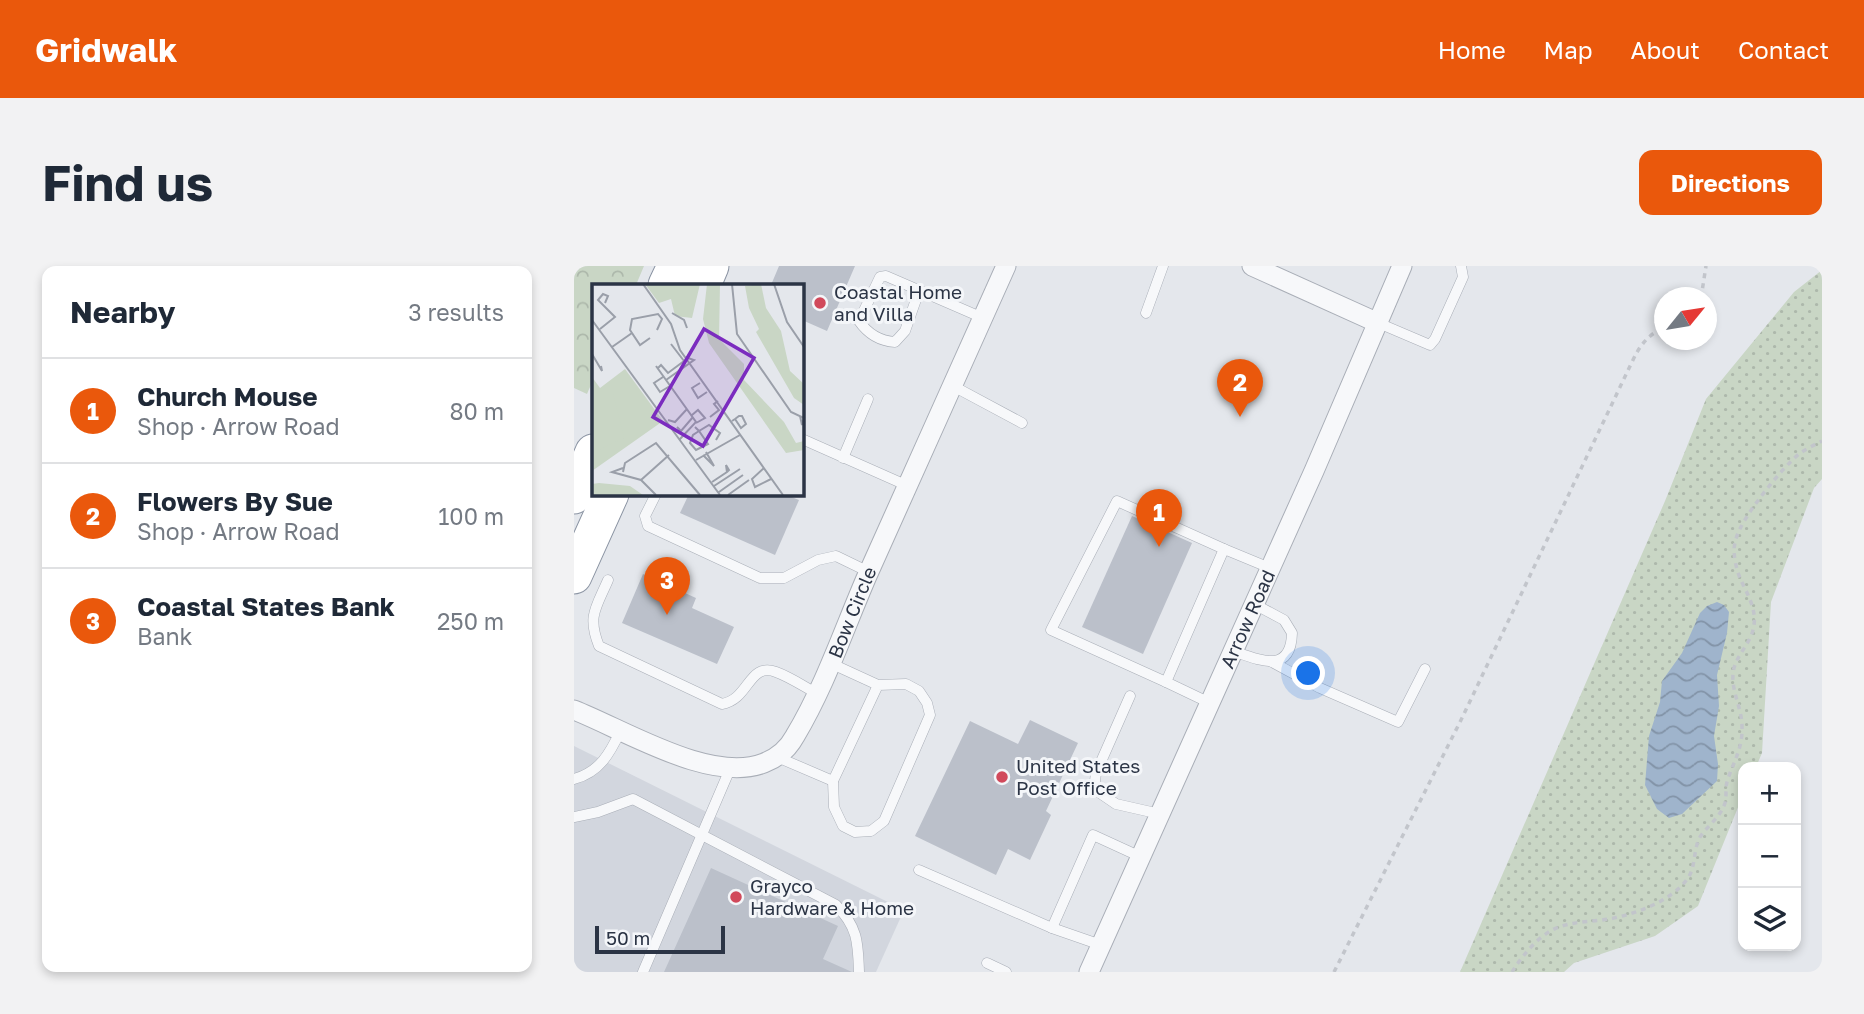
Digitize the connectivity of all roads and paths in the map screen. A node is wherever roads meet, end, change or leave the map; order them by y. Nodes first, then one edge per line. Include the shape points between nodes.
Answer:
1 (674, 266) edge
2 (711, 266) edge
3 (1006, 266) edge
4 (1163, 266) edge
5 (1252, 266) edge
6 (1402, 266) edge
7 (1461, 266) edge
8 (1706, 266) edge
9 (666, 284) edge
10 (703, 284) edge
11 (1703, 287) edge
12 (919, 290) junction
13 (1146, 313) dead end
14 (983, 318) junction
15 (1376, 322) junction
16 (1654, 332) edge
17 (953, 386) junction
18 (868, 399) dead end
19 (1022, 423) dead end
20 (803, 439) edge
21 (1822, 441) edge
22 (592, 454) edge
23 (843, 458) junction
24 (908, 486) junction
25 (611, 495) edge
26 (656, 495) edge
27 (574, 496) edge
28 (1224, 549) junction
29 (1270, 568) junction
30 (869, 572) junction
31 (574, 576) edge
32 (608, 580) dead end
33 (1254, 604) junction
34 (1233, 651) junction
35 (1272, 662) junction
36 (830, 663) junction
37 (1425, 669) dead end
38 (1167, 682) junction
39 (878, 685) junction
40 (816, 693) junction
41 (1130, 696) dead end
42 (1210, 703) junction
43 (574, 710) edge
44 (621, 730) junction
45 (777, 757) junction
46 (730, 769) junction
47 (574, 779) edge
48 (833, 781) junction
49 (1160, 814) junction
50 (574, 817) edge
51 (702, 835) junction
52 (1141, 856) junction
53 (919, 870) dead end
54 (1052, 928) junction
55 (1101, 945) junction
56 (987, 963) dead end
57 (643, 972) edge
58 (859, 972) edge
59 (1006, 972) edge
60 (1089, 972) edge
61 (1334, 972) edge
62 (1512, 972) edge

1 - 9 highway
2 - 10 highway
3 - 14 street, Bow Circle
4 - 13 lane
5 - 15 street
6 - 15 street, Arrow Road
7 - 15 lane via 1463,277 1430,345
8 - 11 path
12 - 12 lane via 880,277 859,321 871,335 895,342 905,331
12 - 14 lane
14 - 17 street, Bow Circle
15 - 29 street, Arrow Road
16 - 61 path via 1636,353 1461,720
17 - 19 lane
17 - 24 street, Bow Circle
18 - 23 lane
20 - 23 lane
21 - 62 path via 1786,466 1736,536 1736,569 1753,604 1754,626 1734,668 1733,686 1742,724 1740,747 1725,802 1700,837 1689,876 1657,903 1638,911 1552,930
22 - 27 highway
23 - 24 lane
24 - 30 street, Bow Circle
25 - 31 highway
26 - 30 lane via 645,516 648,526 760,578 784,578 836,556
28 - 29 lane
28 - 38 lane
28 - 38 lane via 1116,501 1051,631
29 - 33 street, Arrow Road
30 - 36 street, Bow Circle
32 - 40 lane via 593,616 599,646 722,704 744,693 759,672 773,671
33 - 34 street, Arrow Road
33 - 35 lane via 1284,620 1292,633 1289,651
34 - 35 lane
34 - 42 street, Arrow Road
35 - 37 lane via 1398,722
36 - 39 lane
36 - 40 street, Bow Circle
38 - 42 lane
39 - 48 lane
39 - 48 lane via 906,684 919,691 930,715 884,821 871,831 855,832 844,826 834,807
40 - 45 street, Bow Circle via 795,737
41 - 49 lane via 1096,773 1094,789 1116,804
42 - 49 street, Arrow Road
43 - 44 street
44 - 46 street via 702,764
44 - 47 lane via 597,769
45 - 46 street
45 - 48 lane
46 - 51 lane
49 - 52 street, Arrow Road
50 - 51 lane via 633,799
51 - 57 lane
51 - 58 lane via 836,905 850,918 858,942
52 - 54 lane via 1093,835
52 - 55 street, Arrow Road
53 - 54 lane
54 - 55 lane
55 - 60 street, Arrow Road
56 - 59 lane

